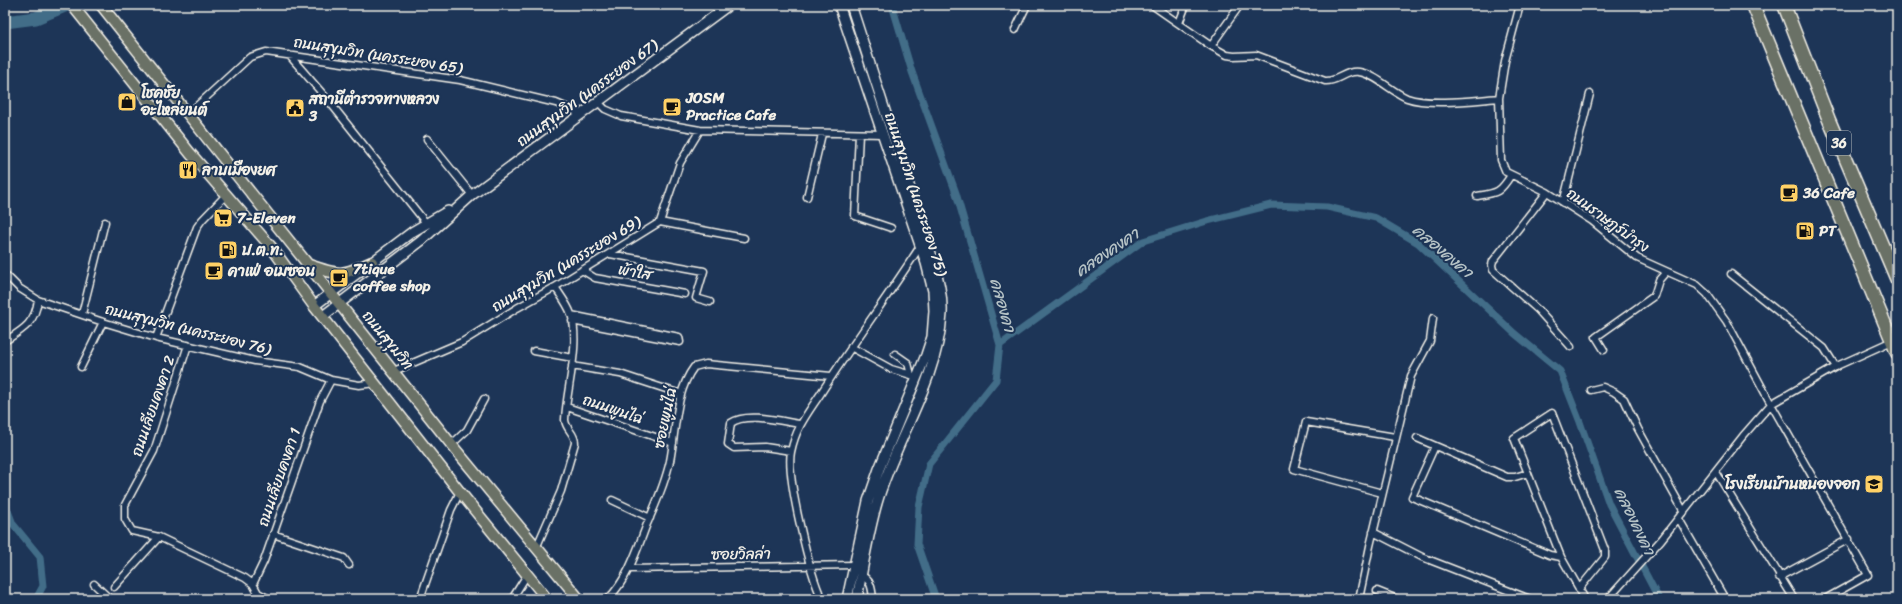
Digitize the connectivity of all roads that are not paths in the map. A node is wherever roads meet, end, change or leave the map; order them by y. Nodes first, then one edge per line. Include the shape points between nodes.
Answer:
1 (72, 5) edge
2 (101, 5) edge
3 (729, 5) edge
4 (839, 5) edge
5 (851, 5) edge
6 (1027, 5) edge
7 (1152, 5) edge
8 (1186, 5) edge
9 (1240, 5) edge
10 (1518, 5) edge
11 (1753, 5) edge
12 (1784, 5) edge
13 (1179, 23) junction
14 (1015, 30) dead end
15 (1211, 46) junction
16 (289, 55) junction
17 (1590, 94) dead end
18 (1499, 98) junction
19 (598, 102) junction
20 (188, 114) junction
21 (582, 114) junction
22 (700, 130) junction
23 (822, 134) junction
24 (859, 134) junction
25 (883, 134) junction
26 (427, 138) dead end
27 (1511, 175) junction
28 (1547, 192) junction
29 (227, 194) junction
30 (472, 195) junction
31 (1477, 196) dead end
32 (807, 197) dead end
33 (1563, 203) junction
34 (461, 204) junction
35 (105, 222) dead end
36 (660, 222) junction
37 (426, 223) junction
38 (891, 228) dead end
39 (744, 238) dead end
40 (921, 245) junction
41 (610, 254) junction
42 (372, 262) junction
43 (309, 265) junction
44 (582, 270) junction
45 (1666, 272) junction
46 (5, 274) edge
47 (1731, 274) dead end
48 (1897, 280) edge
49 (556, 287) junction
50 (331, 292) junction
51 (686, 294) dead end
52 (38, 300) junction
53 (710, 302) dead end
54 (339, 303) junction
55 (314, 306) junction
56 (82, 314) junction
57 (323, 316) junction
58 (572, 318) junction
59 (1433, 318) dead end
60 (103, 322) junction
61 (615, 327) junction
62 (156, 338) junction
63 (5, 341) edge
64 (1892, 341) junction
65 (188, 345) junction
66 (851, 347) junction
67 (1571, 347) dead end
68 (1604, 350) dead end
69 (534, 351) dead end
70 (1897, 353) edge
71 (895, 354) dead end
72 (572, 358) junction
73 (572, 366) junction
74 (1836, 367) junction
75 (82, 368) dead end
76 (394, 371) junction
77 (831, 376) junction
78 (914, 376) junction
79 (331, 380) junction
80 (375, 383) junction
81 (1591, 390) dead end
82 (681, 394) junction
83 (484, 399) dead end
84 (1771, 404) junction
85 (567, 407) junction
86 (799, 424) junction
87 (1395, 437) junction
88 (1417, 438) dead end
89 (673, 443) junction
90 (452, 444) junction
91 (1435, 446) junction
92 (791, 450) junction
93 (1716, 472) junction
94 (1528, 473) junction
95 (460, 492) junction
96 (1382, 493) junction
97 (612, 500) dead end
98 (1684, 512) junction
99 (650, 518) junction
100 (1679, 519) junction
101 (1373, 532) junction
102 (273, 534) junction
103 (159, 537) junction
104 (1849, 539) junction
105 (537, 546) junction
106 (1561, 557) junction
107 (349, 564) dead end
108 (811, 566) junction
109 (629, 569) junction
110 (853, 569) junction
111 (527, 575) junction
112 (862, 575) junction
113 (1780, 577) junction
114 (94, 584) dead end
115 (253, 584) junction
116 (114, 587) dead end
117 (1579, 589) junction
118 (1377, 591) dead end
119 (110, 599) edge
120 (269, 599) edge
121 (420, 599) edge
122 (512, 599) edge
123 (547, 599) edge
124 (579, 599) edge
125 (608, 599) edge
126 (822, 599) edge
127 (847, 599) edge
128 (857, 599) edge
129 (873, 599) edge
130 (1359, 599) edge
131 (1397, 599) edge
132 (1530, 599) edge
133 (1585, 599) edge
134 (1608, 599) edge
135 (1725, 599) edge
136 (1794, 599) edge
137 (1825, 599) edge

1 - 29 main road via 190,153
2 - 20 main road, ถนนสุขุมวิท
3 - 19 street, ถนนสุขุมวิท (นครระยอง 67)
4 - 25 street, ถนนสุขุมวิท (นครระยอง 75)
5 - 112 street, ถนนสุขุมวิท (นครระยอง 75) via 933,260 941,290 942,313 939,340 932,364 877,504
6 - 14 street
7 - 13 street
8 - 13 street
9 - 15 street
10 - 18 street
11 - 64 highway, 36
12 - 48 highway, 36 via 1829,120
13 - 15 street
15 - 18 street via 1227,55 1256,55 1325,82 1351,72 1360,72 1398,93 1418,100
16 - 20 street, ถนนสุขุมวิท (นครระยอง 65) via 266,52 250,57
16 - 21 street, ถนนสุขุมวิท (นครระยอง 65) via 460,80 556,103
16 - 37 street
17 - 33 street
18 - 27 street via 1501,160 1506,172
19 - 21 street, ถนนสุขุมวิท (นครระยอง 67)
19 - 22 street via 605,109 621,116
20 - 43 main road, ถนนสุขุมวิท
21 - 30 street, ถนนสุขุมวิท (นครระยอง 67)
22 - 23 street
22 - 36 street, ถนนสุขุมวิท (นครระยอง 69) via 680,163
23 - 24 street
23 - 32 street
24 - 25 street
24 - 38 street via 855,216
25 - 40 street, ถนนสุขุมวิท (นครระยอง 75)
26 - 30 street
27 - 28 street, ถนนราษฎร์บำรุง
27 - 31 street via 1503,189 1496,193
28 - 33 street, ถนนราษฎร์บำรุง
28 - 67 street via 1492,265 1493,270 1538,310
29 - 55 main road via 272,248
29 - 62 street via 197,227
30 - 34 street, ถนนสุขุมวิท (นครระยอง 67)
33 - 45 street, ถนนราษฎร์บำรุง via 1592,220 1637,258
34 - 37 street, ถนนสุขุมวิท (นครระยอง 67)
34 - 54 street, ถนนสุขุมวิท (นครระยอง 67) via 422,240
35 - 56 street
36 - 39 street
36 - 41 street, ถนนสุขุมวิท (นครระยอง 69)
37 - 42 street, ถนนสุขุมวิท (นครระยอง 67)
40 - 66 street
40 - 78 street, ถนนสุขุมวิท (นครระยอง 75) via 933,291 934,312 932,337
41 - 44 street, ถนนสุขุมวิท (นครระยอง 69)
41 - 53 street via 704,271 696,298
42 - 43 main road via 349,273 340,274
42 - 50 street, ถนนสุขุมวิท (นครระยอง 67)
43 - 50 main road, ถนนสุขุมวิท
44 - 49 street, ถนนสุขุมวิท (นครระยอง 69)
44 - 51 street, พ้าใส via 595,278
45 - 68 street via 1659,280 1654,296 1596,337
45 - 84 street, ถนนราษฎร์บำรุง via 1697,285 1707,294 1727,322
46 - 52 street, ถนนสุขุมวิท (นครระยอง 76) via 19,288
47 - 74 street via 1824,348
49 - 58 street
49 - 76 street, ถนนสุขุมวิท (นครระยอง 69) via 462,342
50 - 54 main road, ถนนสุขุมวิท
50 - 55 street, ถนนสุขุมวิท (นครระยอง 67)
52 - 56 street, ถนนสุขุมวิท (นครระยอง 76)
52 - 63 street via 36,312 27,327
54 - 57 street, ถนนสุขุมวิท (นครระยอง 67)
54 - 76 main road, ถนนสุขุมวิท
55 - 57 main road
56 - 60 street, ถนนสุขุมวิท (นครระยอง 76)
57 - 80 main road
58 - 61 street
58 - 72 street
59 - 87 street via 1430,341 1410,376
60 - 62 street, ถนนสุขุมวิท (นครระยอง 76)
60 - 75 street
61 - 61 street via 680,342 679,337
62 - 65 street, ถนนสุขุมวิท (นครระยอง 76)
64 - 70 highway, 36
64 - 74 street
65 - 79 street, ถนนสุขุมวิท (นครระยอง 76) via 262,362 300,367
65 - 103 street, ถนนเลียบคงคา 2 via 154,450 126,505 125,519 132,531
66 - 77 street
66 - 78 street via 891,369
69 - 72 street
71 - 78 street via 908,363
72 - 73 street
73 - 82 street via 620,374
73 - 85 street
74 - 84 street
76 - 90 main road, ถนนสุขุมวิท
77 - 82 street, ซอยพูนไฉ่ via 702,364 692,370
77 - 86 street
78 - 110 street, ถนนสุขุมวิท (นครระยอง 75) via 870,494
79 - 80 street, ถนนสุขุมวิท (นครระยอง 76) via 359,385
79 - 102 street, ถนนเลียบคงคา 1 via 320,401
80 - 95 main road
81 - 98 street via 1603,387 1624,399
82 - 89 street, ซอยพูนไฉ่
83 - 90 street via 467,430
84 - 93 street
84 - 104 street, ถนนราษฎร์บำรุง
85 - 89 street, ถนนพูนไฉ่
85 - 105 street via 565,424 574,436 575,443 561,491
86 - 92 street
86 - 92 street via 754,418 737,419 731,423 728,444 734,448 765,447
87 - 96 street
87 - 96 street via 1306,422 1294,470
88 - 91 street
89 - 99 street, ซอยพูนไฉ่ via 663,485
90 - 105 main road, ถนนสุขุมวิท
91 - 94 street via 1507,477
91 - 106 street via 1412,497 1550,555
92 - 108 street via 790,466 794,491
93 - 98 street
93 - 113 street
94 - 106 street
94 - 117 street via 1514,438 1552,413 1606,554
95 - 111 main road
95 - 121 street via 451,510
96 - 101 street
97 - 99 street
98 - 100 street
99 - 109 street, ซอยพูนไฉ่
100 - 134 street
100 - 135 street
101 - 130 street
101 - 132 street via 1422,557
102 - 107 street via 344,558
102 - 115 street, ถนนเลียบคงคา 1
103 - 115 street via 240,575
103 - 116 street
104 - 113 street
104 - 137 street, ถนนราษฎร์บำรุง via 1868,575
105 - 124 main road, ถนนสุขุมวิท
106 - 117 street
108 - 109 street, ซอยวิลล่า
108 - 110 street, ซอยวิลล่า
108 - 126 street
109 - 125 street, ซอยพูนไฉ่ via 617,590
110 - 112 street, ซอยวิลล่า
110 - 127 street, ถนนสุขุมวิท (นครระยอง 75)
111 - 122 street
111 - 123 main road
112 - 128 street, ถนนสุขุมวิท (นครระยอง 75)
112 - 129 street via 870,582
113 - 136 street
114 - 119 street
115 - 120 street via 258,593
117 - 133 street
118 - 131 street

